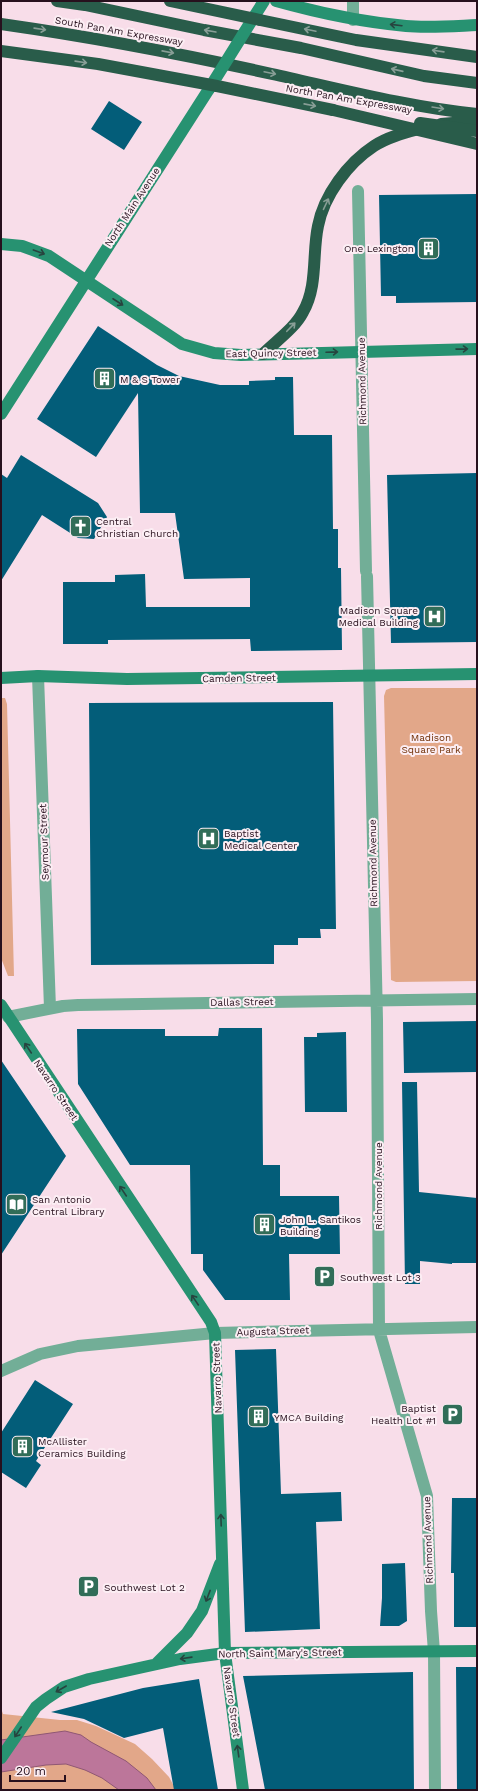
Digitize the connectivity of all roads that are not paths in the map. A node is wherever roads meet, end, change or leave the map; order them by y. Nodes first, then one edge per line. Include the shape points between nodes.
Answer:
1 (57, 1) edge
2 (170, 1) edge
3 (264, 1) edge
4 (276, 1) edge
5 (353, 1) edge
6 (256, 20) junction
7 (354, 20) junction
8 (1, 24) edge
9 (477, 25) edge
10 (1, 52) edge
11 (477, 57) edge
12 (232, 65) joint
13 (477, 83) edge
14 (213, 87) junction
15 (333, 110) junction
16 (477, 114) edge
17 (477, 121) edge
18 (477, 131) edge
19 (477, 144) edge
20 (358, 191) dead end
21 (1, 244) edge
22 (86, 280) junction
23 (477, 349) edge
24 (362, 351) junction
25 (264, 354) junction
26 (1, 414) edge
27 (477, 674) edge
28 (38, 676) junction
29 (369, 676) junction
30 (1, 678) edge
31 (477, 999) edge
32 (376, 1000) junction
33 (1, 1005) edge
34 (50, 1008) junction
35 (8, 1017) junction
36 (477, 1328) edge
37 (380, 1330) junction
38 (215, 1333) junction
39 (1, 1371) edge
40 (222, 1559) junction
41 (434, 1652) junction
42 (477, 1652) edge
43 (225, 1653) junction
44 (156, 1664) junction
45 (1, 1758) edge
46 (243, 1790) edge
47 (435, 1790) edge

13 -> 1 highway, South Pan Am Expressway via 424,76 301,48
2 - 6 highway, bridge
3 - 6 main road, North Main Avenue
4 - 7 main road
5 - 7 street
11 -> 6 highway via 356,40
6 - 14 main road, North Main Avenue, bridge
9 -> 7 main road via 408,26
8 -> 12 highway, South Pan Am Expressway via 91,37
10 -> 14 highway, bridge via 98,64
12 -> 16 highway, North Pan Am Expressway via 403,102
14 -> 15 highway, North Pan Am Expressway
14 - 22 main road, North Main Avenue
15 - 18 highway, North Pan Am Expressway, bridge
15 - 19 highway, bridge
25 -> 17 highway via 303,313 312,288 320,219 335,186 351,164 374,146 396,135 427,126
20 - 24 street, Richmond Avenue
21 -> 22 main road, East Quincy Street via 22,246 50,256
22 -> 25 main road, East Quincy Street via 182,344 214,354
22 - 26 main road, North Main Avenue
24 -> 23 main road, East Quincy Street
25 -> 24 main road, East Quincy Street
24 - 29 street, Richmond Avenue
27 - 29 main road, Camden Street
28 - 29 main road, Camden Street via 127,679
28 - 30 main road, Camden Street
28 - 34 street, Seymour Street
29 - 32 street, Richmond Avenue
31 - 32 street, Dallas Street
32 - 34 street, Dallas Street via 86,1004
32 - 37 street, Richmond Avenue
33 - 35 main road, Navarro Street
34 - 35 street, Dallas Street
38 -> 35 main road, Navarro Street via 211,1322
36 - 37 street, Augusta Street
37 - 38 street, Augusta Street
37 - 41 street, Richmond Avenue via 425,1488
38 - 39 street, Augusta Street via 78,1346 40,1354
40 -> 38 main road, Navarro Street
40 - 43 main road, Navarro Street
40 -> 44 main road via 202,1611 187,1633
41 - 42 main road, North Saint Mary's Street
41 - 43 main road, North Saint Mary's Street
41 - 47 street, Richmond Avenue
43 -> 44 main road, North Saint Mary's Street
46 -> 43 main road, Navarro Street
44 -> 45 main road, North Saint Mary's Street via 64,1687 36,1707

